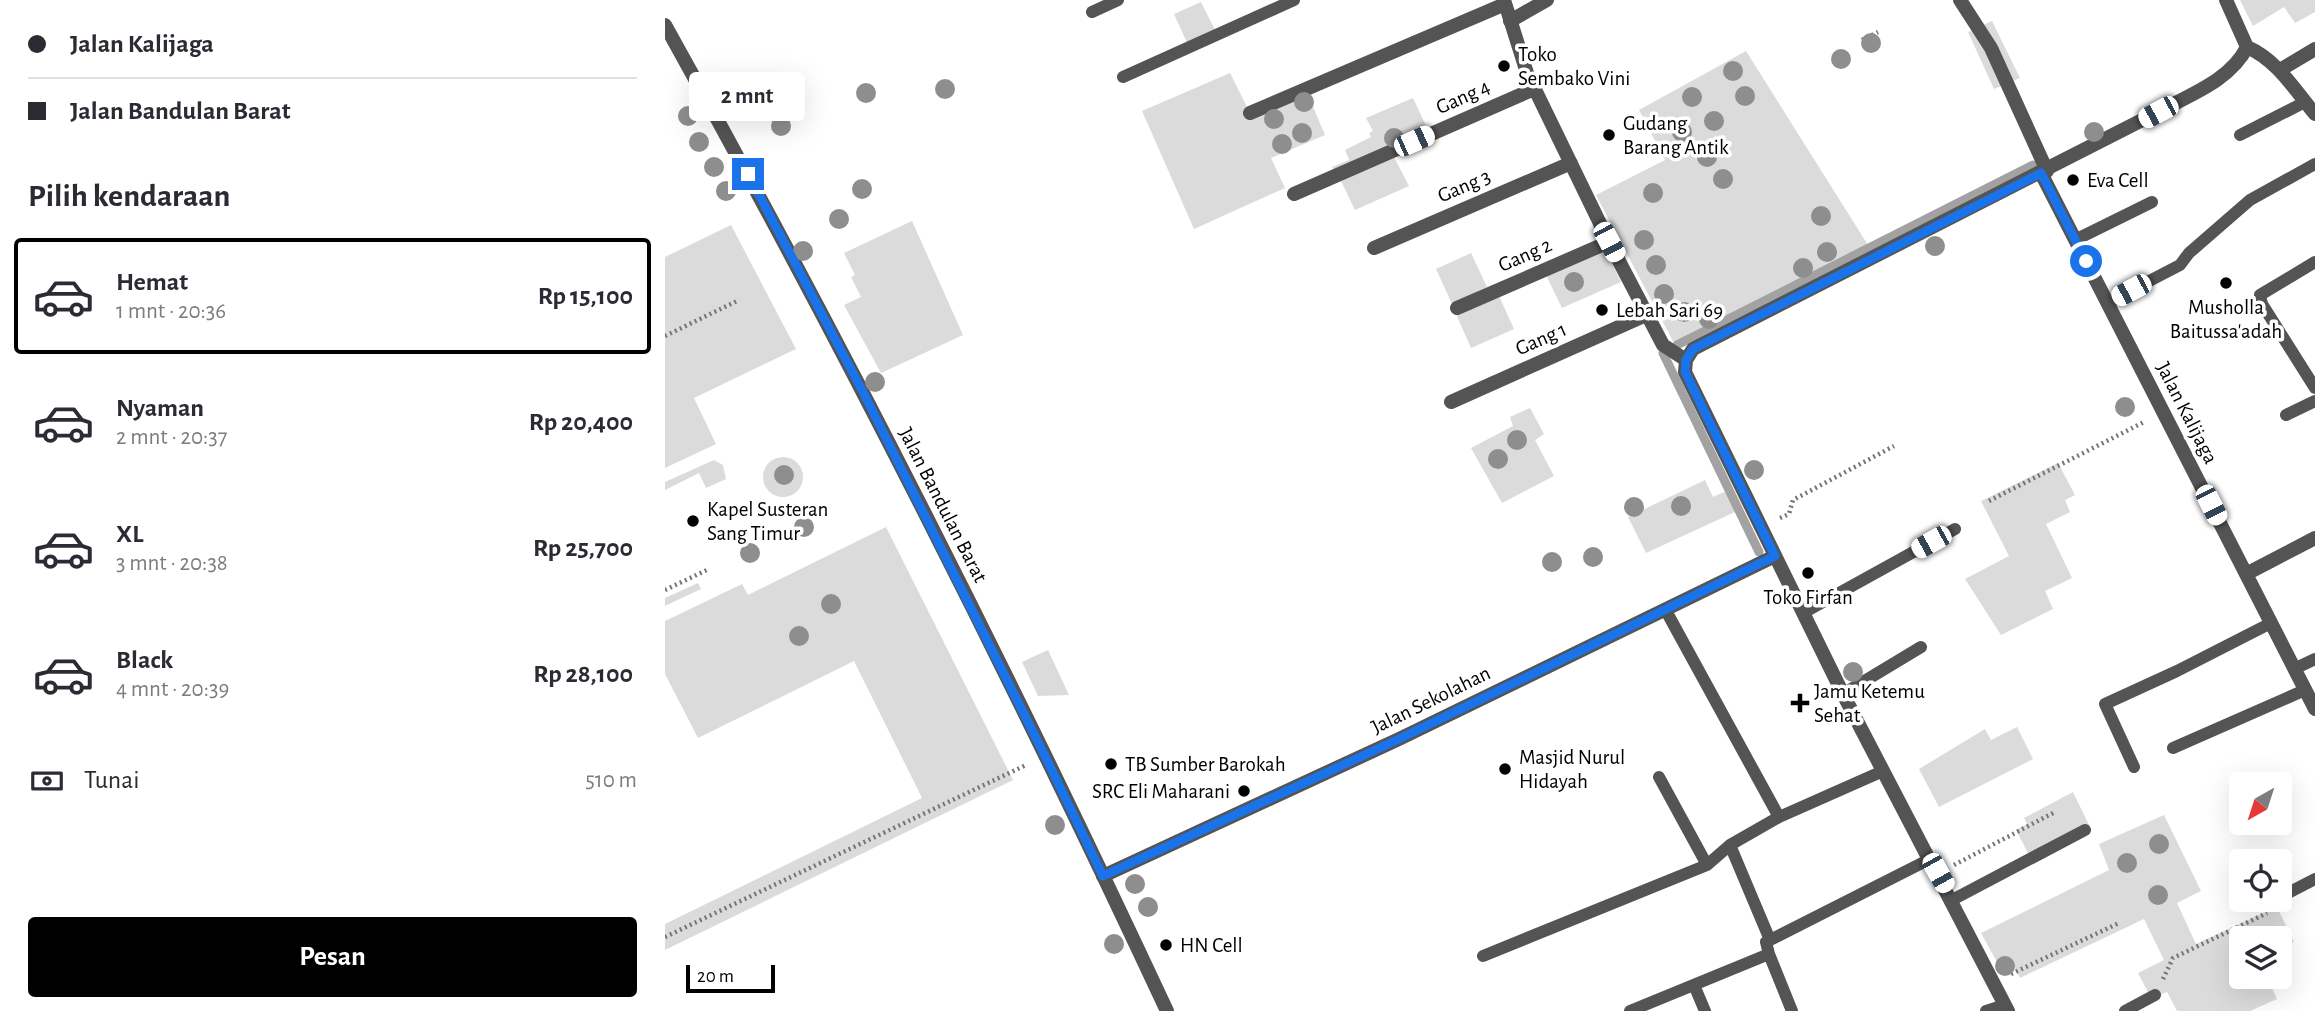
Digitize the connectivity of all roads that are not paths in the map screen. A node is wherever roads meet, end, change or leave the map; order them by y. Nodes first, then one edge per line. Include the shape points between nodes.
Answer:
1 (1118, 0) edge
2 (1294, 0) edge
3 (1547, 0) edge
4 (1960, 0) edge
5 (2226, 0) edge
6 (1504, 2) edge
7 (1092, 12) dead end
8 (1510, 21) junction
9 (665, 25) edge
10 (2246, 47) junction
11 (2315, 49) edge
12 (2280, 70) junction
13 (1123, 77) dead end
14 (1534, 89) junction
15 (2305, 102) junction
16 (1250, 114) dead end
17 (2315, 114) edge
18 (2240, 135) dead end
19 (1571, 163) junction
20 (2315, 164) edge
21 (2044, 172) junction
22 (1294, 194) dead end
23 (2152, 202) dead end
24 (2075, 240) junction
25 (1609, 242) junction
26 (1374, 248) dead end
27 (2315, 262) edge
28 (2107, 303) junction
29 (1457, 308) dead end
30 (1648, 314) junction
31 (1686, 360) junction
32 (2315, 388) edge
33 (2315, 401) edge
34 (1451, 402) dead end
35 (2286, 415) dead end
36 (1955, 529) dead end
37 (2315, 538) edge
38 (1775, 556) junction
39 (2246, 574) junction
40 (1664, 609) junction
41 (1803, 613) junction
42 (2271, 623) junction
43 (1921, 648) dead end
44 (2315, 659) edge
45 (2294, 669) junction
46 (2305, 690) junction
47 (1843, 694) junction
48 (2315, 709) edge
49 (2173, 748) dead end
50 (2134, 767) dead end
51 (1883, 771) junction
52 (1659, 777) dead end
53 (1779, 817) junction
54 (2085, 830) dead end
55 (1730, 845) junction
56 (1930, 859) junction
57 (1707, 865) junction
58 (1103, 876) junction
59 (2315, 879) edge
60 (2292, 891) edge
61 (1952, 900) junction
62 (1770, 940) junction
63 (1769, 954) junction
64 (1483, 956) dead end
65 (1693, 985) junction
66 (2155, 995) road end
67 (2007, 1008) edge
68 (1167, 1011) edge
69 (1630, 1011) edge
70 (1705, 1011) edge
71 (1792, 1011) edge
72 (1986, 1011) edge
73 (2125, 1011) edge

1 - 7 lane
2 - 13 lane
3 - 8 street
4 - 21 street, Jalan Kalijaga via 1991,48
5 - 10 street
6 - 8 street
6 - 16 street
8 - 14 street
9 - 58 street, Jalan Bandulan Barat via 779,230
10 - 12 street
10 - 21 street via 2241,58 2217,79
11 - 12 street
12 - 15 street
14 - 19 street
14 - 22 street, Gang 4
15 - 17 street
15 - 18 lane
19 - 25 street
19 - 26 street, Gang 3
20 - 28 lane via 2251,200 2180,265
21 - 24 street, Jalan Kalijaga
21 - 31 street via 1693,349
23 - 24 lane
24 - 28 street, Jalan Kalijaga
25 - 29 street, Gang 2
25 - 30 street
27 - 32 lane via 2260,295
28 - 39 street, Jalan Kalijaga
30 - 31 street via 1663,345
30 - 34 street, Gang 1
31 - 38 street via 1685,372
33 - 35 lane
36 - 41 lane
37 - 39 street
38 - 40 street, Jalan Sekolahan
38 - 41 street
39 - 42 street, Jalan Kalijaga
40 - 53 lane
40 - 58 street, Jalan Sekolahan via 1387,745
41 - 47 street
42 - 45 street, Jalan Kalijaga
42 - 50 lane via 2105,704
43 - 47 lane
44 - 45 lane
45 - 46 street, Jalan Kalijaga
46 - 48 street, Jalan Kalijaga
46 - 49 lane
47 - 51 street
51 - 53 lane
51 - 56 street
52 - 57 lane
53 - 55 lane
54 - 61 lane
55 - 57 lane
55 - 62 lane
56 - 61 street
56 - 62 lane
57 - 64 lane
58 - 68 street, Jalan Bandulan Barat
59 - 60 lane
61 - 67 street
62 - 63 lane via 1766,942
63 - 65 lane
63 - 71 lane
65 - 69 lane
65 - 70 lane
66 - 73 lane
67 - 72 lane

